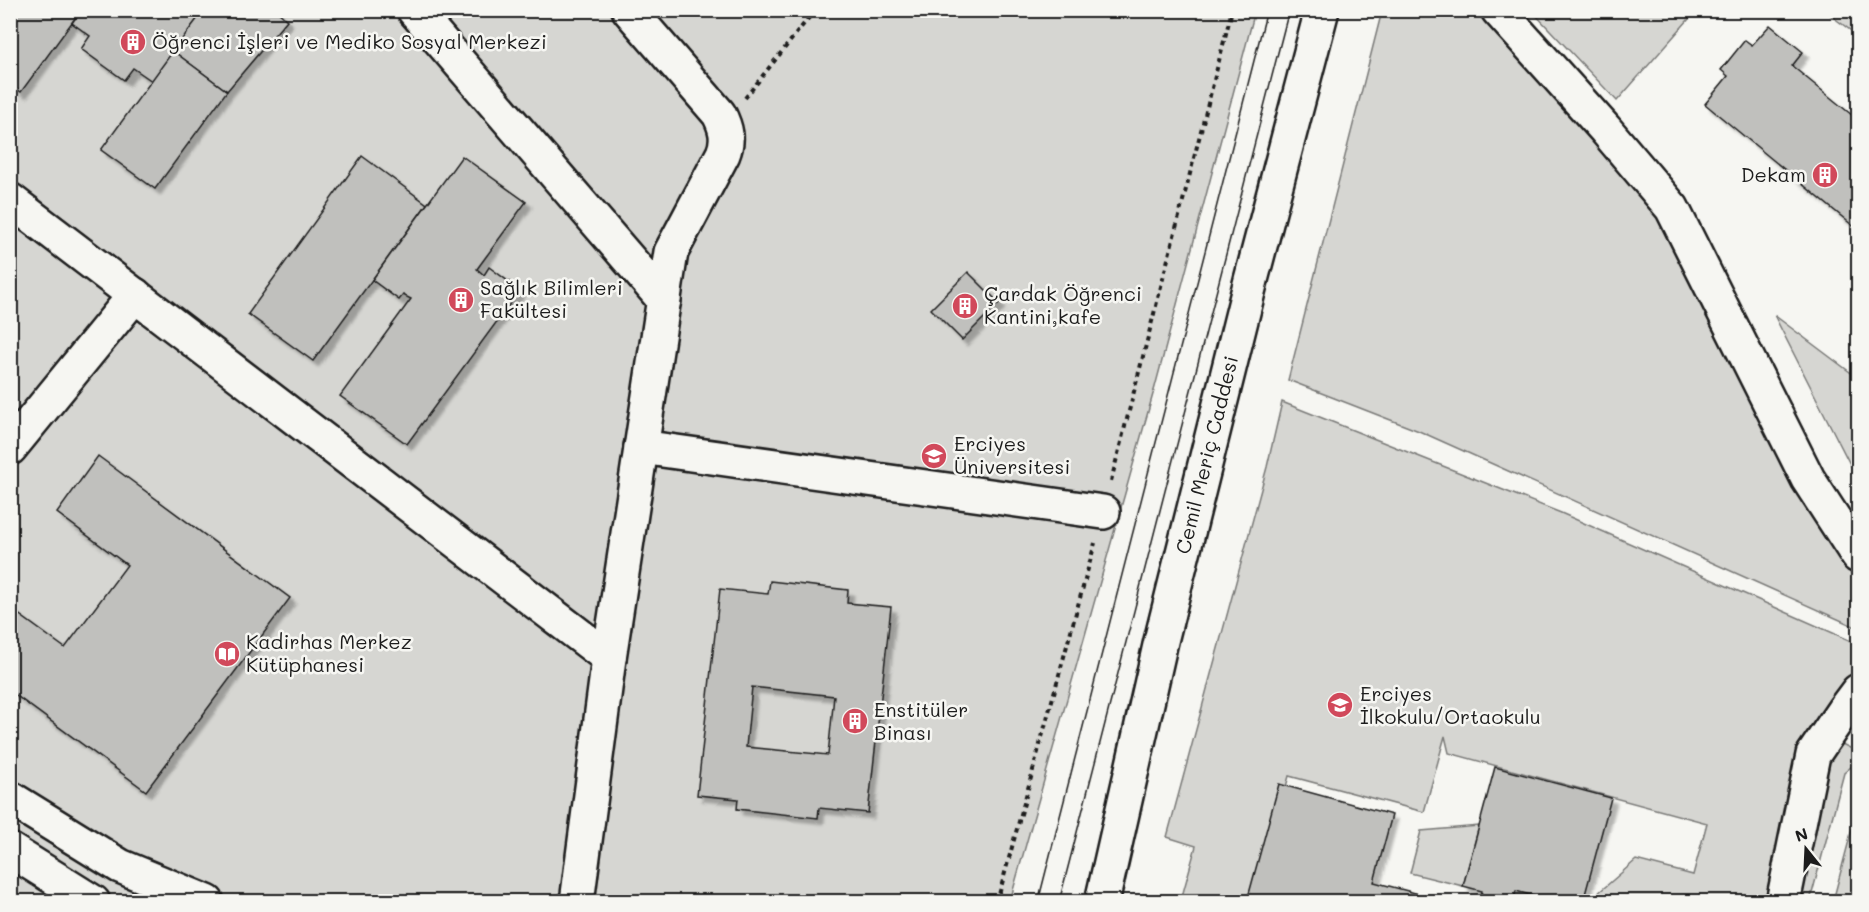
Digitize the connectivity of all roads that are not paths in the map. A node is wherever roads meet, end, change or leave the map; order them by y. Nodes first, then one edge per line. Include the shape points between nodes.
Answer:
1 (414, 10) edge
2 (629, 10) edge
3 (1322, 10) edge
4 (1498, 10) edge
5 (10, 200) edge
6 (135, 295) junction
7 (664, 300) junction
8 (641, 447) junction
9 (10, 448) edge
10 (1103, 512) road end
11 (1858, 553) edge
12 (609, 658) junction
13 (1853, 708) edge
14 (10, 798) edge
15 (10, 850) edge
16 (93, 902) edge
17 (207, 902) edge
18 (577, 902) edge
19 (1102, 902) edge
20 (1783, 902) edge

1 - 7 street
2 - 7 street via 719,114 727,136 723,153 671,252
3 - 19 street, Cemil Meriç Caddesi via 1166,617
4 - 11 street via 1672,208 1808,479
5 - 6 street
6 - 9 street
6 - 12 street
7 - 8 street
8 - 10 street
8 - 12 street
12 - 18 street
13 - 20 street via 1813,755
14 - 17 street via 120,866
15 - 16 street

